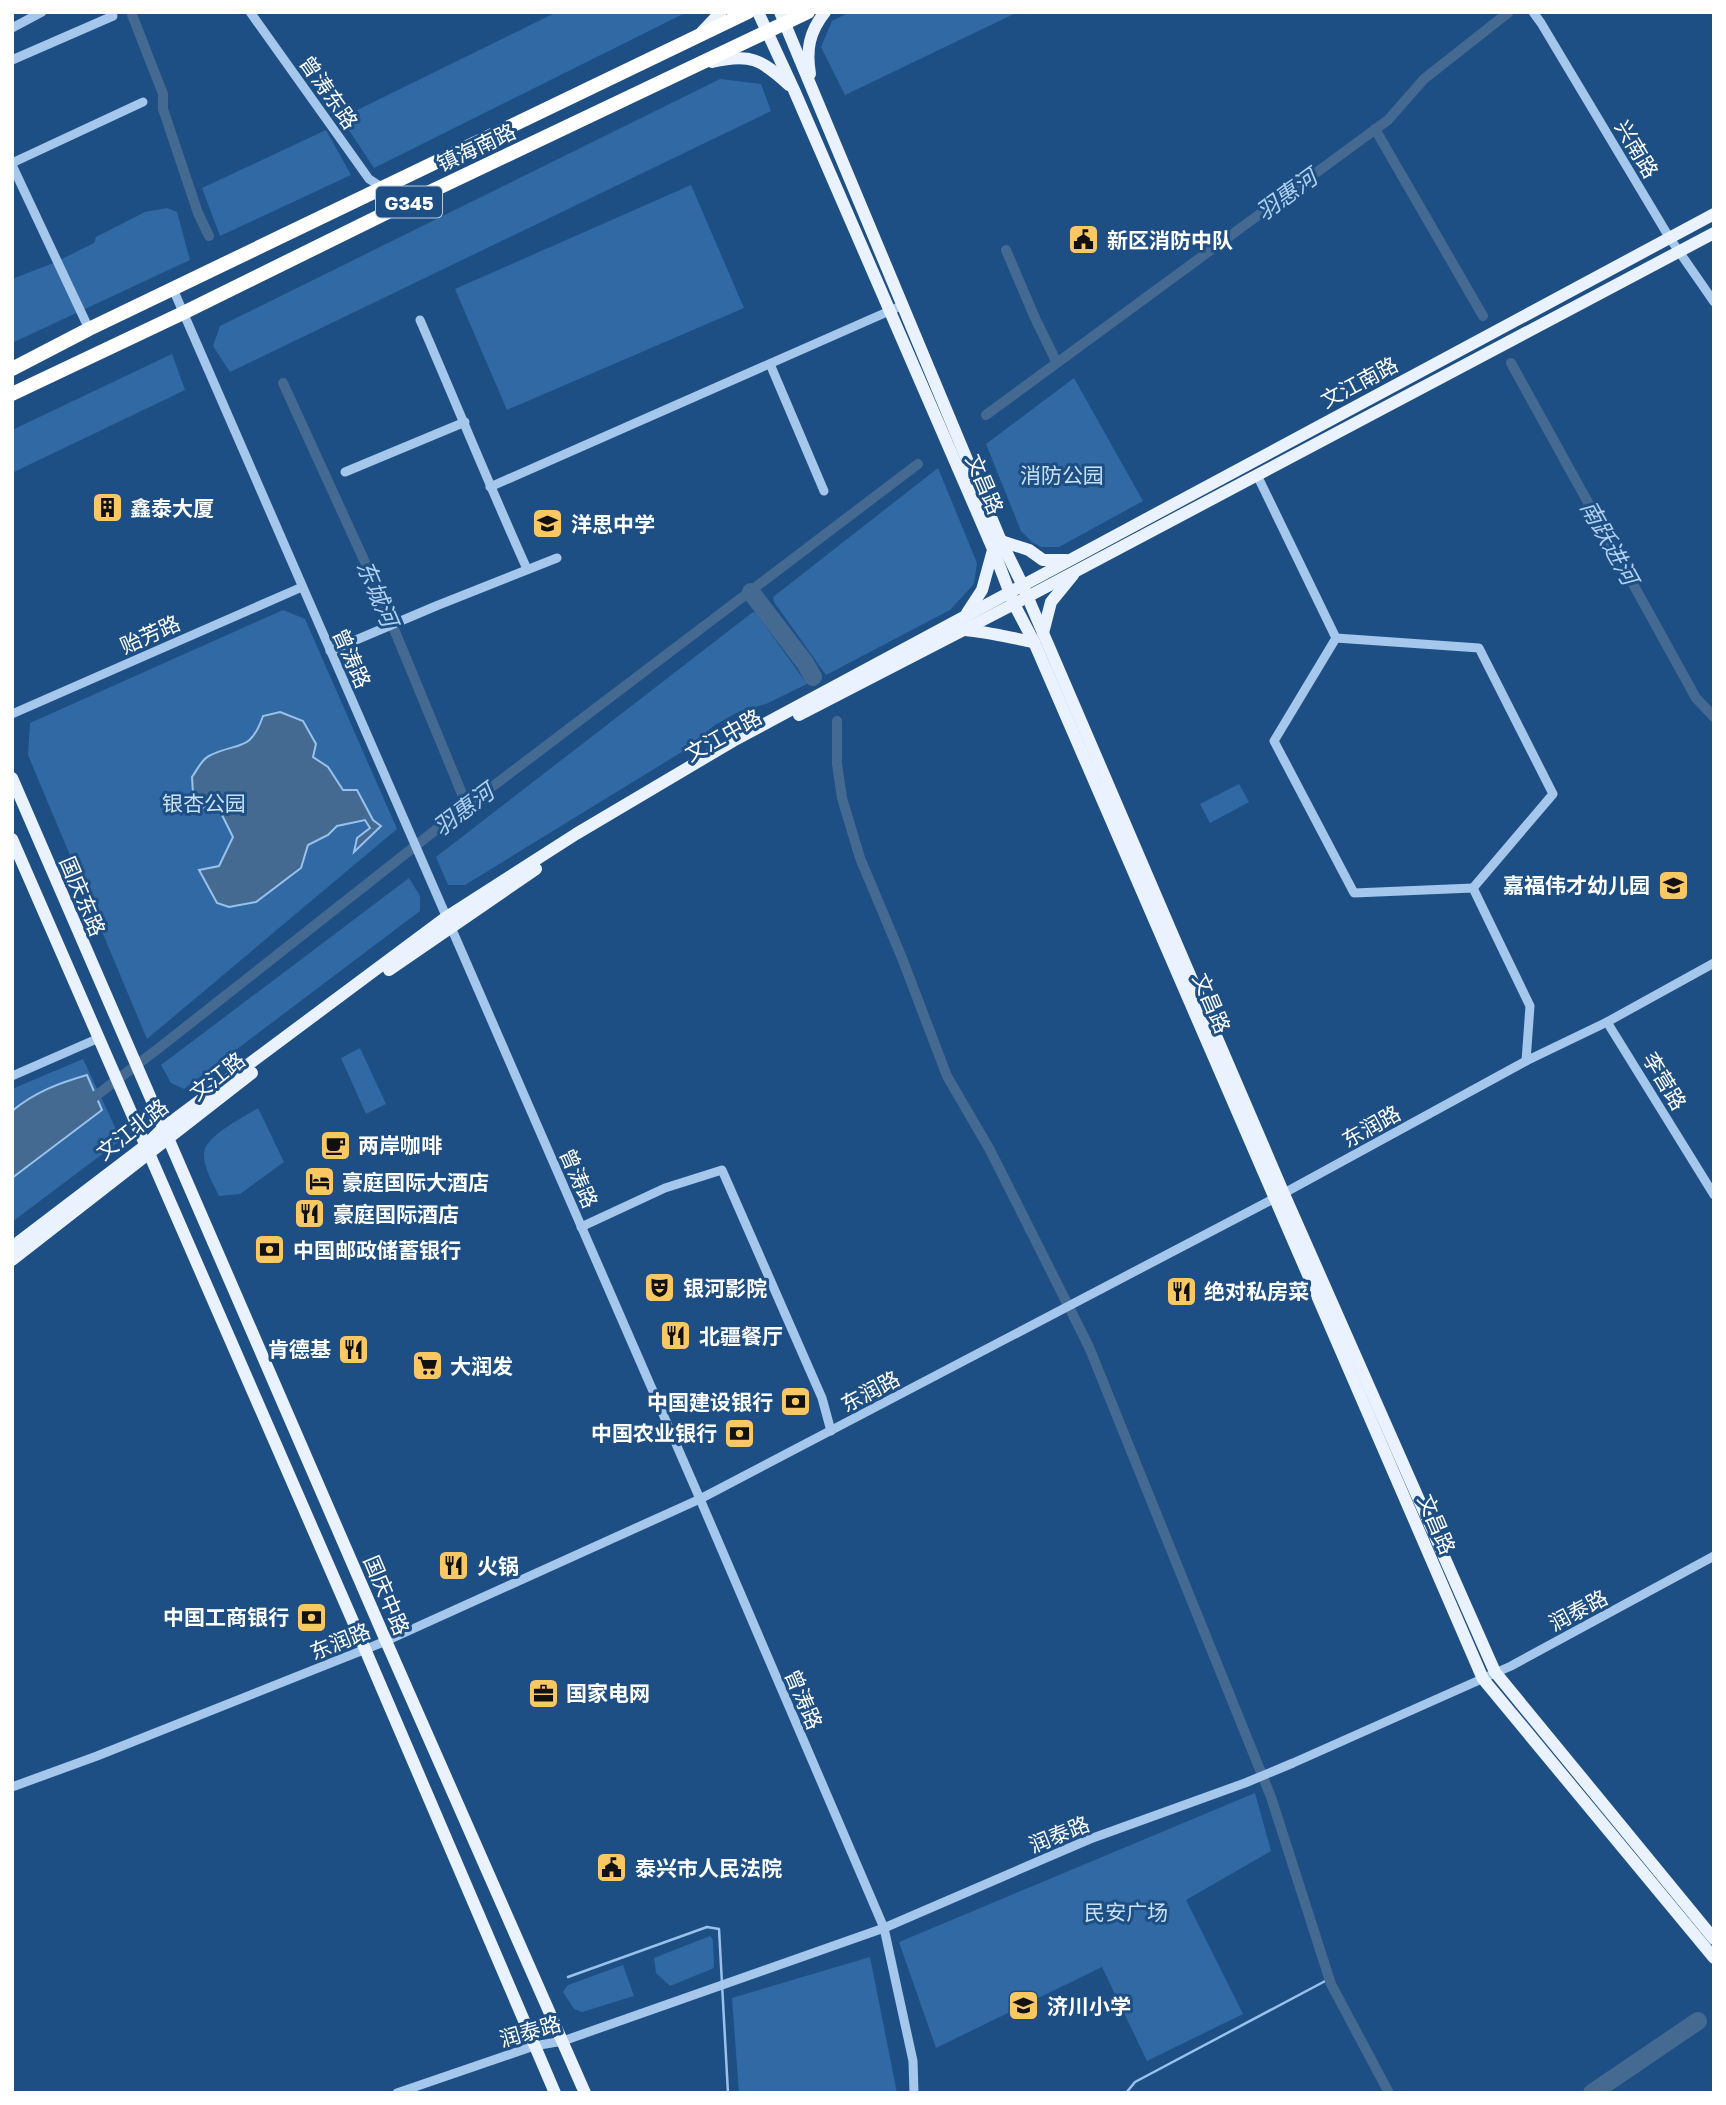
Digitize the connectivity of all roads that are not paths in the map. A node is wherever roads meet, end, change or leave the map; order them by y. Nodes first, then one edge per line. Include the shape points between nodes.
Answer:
1 (41, 12) edge
2 (250, 12) edge
3 (721, 12) edge
4 (748, 12) edge
5 (758, 12) edge
6 (808, 12) edge
7 (825, 12) edge
8 (1534, 15) edge
9 (113, 16) dead end
10 (782, 18) edge
11 (12, 28) edge
12 (768, 33) junction
13 (697, 37) junction
14 (12, 60) edge
15 (698, 65) junction
16 (794, 90) junction
17 (815, 99) junction
18 (143, 102) dead end
19 (12, 164) edge
20 (383, 188) junction
21 (1714, 214) edge
22 (1714, 233) edge
23 (1670, 237) junction
24 (1681, 251) junction
25 (173, 289) junction
26 (1714, 302) edge
27 (904, 305) junction
28 (891, 312) junction
29 (183, 313) junction
30 (420, 320) dead end
31 (89, 329) junction
32 (770, 364) junction
33 (12, 369) edge
34 (12, 394) edge
35 (465, 422) junction
36 (345, 472) dead end
37 (1257, 475) junction
38 (490, 486) junction
39 (824, 491) dead end
40 (997, 545) junction
41 (557, 558) dead end
42 (1067, 560) junction
43 (527, 569) junction
44 (1077, 570) junction
45 (302, 587) junction
46 (1025, 590) junction
47 (1011, 598) junction
48 (965, 623) junction
49 (1039, 637) junction
50 (1336, 638) junction
51 (330, 651) junction
52 (12, 714) edge
53 (12, 778) edge
54 (12, 839) edge
55 (1473, 888) junction
56 (448, 923) junction
57 (1714, 963) edge
58 (1608, 1022) junction
59 (99, 1038) junction
60 (1526, 1061) junction
61 (12, 1076) edge
62 (155, 1111) joint
63 (166, 1133) junction
64 (147, 1149) junction
65 (1714, 1195) edge
66 (1280, 1196) junction
67 (581, 1227) junction
68 (12, 1247) edge
69 (12, 1261) edge
70 (831, 1431) junction
71 (700, 1499) junction
72 (1714, 1556) edge
73 (386, 1641) junction
74 (365, 1649) junction
75 (1489, 1675) junction
76 (12, 1787) edge
77 (884, 1928) junction
78 (1714, 1939) edge
79 (1714, 1958) edge
80 (563, 2040) junction
81 (534, 2046) junction
82 (397, 2093) edge
83 (555, 2093) edge
84 (585, 2093) edge
85 (914, 2093) edge

1 - 11 street
2 - 20 street, 曾涛东路 via 369,179
3 - 13 main road
4 - 13 highway, 镇海南路 / G345
5 - 12 main road, 文昌路
6 - 10 highway, 镇海南路 / G345
7 - 17 main road via 809,38
8 - 23 street, 兴南路
9 - 14 street
10 - 12 highway, 镇海南路 / G345
10 - 17 main road, 文昌路
12 - 15 highway, 镇海南路 / G345
12 - 16 main road, 文昌路
13 - 20 highway, 镇海南路 / G345
15 - 16 main road via 755,58
15 - 29 highway, 镇海南路 / G345
16 - 28 main road, 文昌路
17 - 27 main road, 文昌路
18 - 19 street
19 - 31 street
20 - 25 highway, 镇海南路 / G345
21 - 23 main road, 文江南路
22 - 24 main road, 文江南路
23 - 24 street, 兴南路
23 - 42 main road, 文江南路
24 - 26 street, 兴南路
24 - 37 main road, 文江南路
25 - 29 street, 曾涛路
25 - 31 highway, 镇海南路 / G345
27 - 28 street
27 - 40 main road, 文昌路
28 - 32 street
28 - 40 main road, 文昌路
29 - 34 highway, 镇海南路 / G345
29 - 45 street, 曾涛路
30 - 35 street
31 - 33 highway, 镇海南路 / G345
32 - 38 street
32 - 39 street
35 - 36 street
35 - 38 street
37 - 44 main road, 文江南路
37 - 50 street
38 - 43 street
40 - 42 main road via 1029,550 1043,560
40 - 46 main road, 文昌路
40 - 47 main road, 文昌路
40 - 48 main road
41 - 43 street
42 - 46 main road, 文江南路
43 - 51 street
44 - 46 main road, 文江南路
44 - 49 main road via 1051,602
45 - 51 street, 曾涛路
45 - 52 street, 贻芳路
46 - 47 main road, 文江中路
46 - 49 main road, 文昌路
47 - 48 main road, 文江中路
47 - 49 main road, 文昌路
48 - 49 main road via 1007,638
48 - 56 main road, 文江中路 via 573,843
49 - 66 main road, 文昌路
50 - 55 street via 1274,741 1354,893
50 - 55 street via 1479,648 1553,794
51 - 56 street, 曾涛路
53 - 62 main road, 国庆东路
54 - 59 main road, 国庆东路
55 - 60 street via 1530,1006
56 - 63 main road, 文江路
56 - 67 street, 曾涛路
57 - 58 street, 东润路
58 - 60 street, 东润路
58 - 65 street, 李营路
59 - 61 street
59 - 64 main road, 国庆东路
60 - 66 street, 东润路
62 - 63 main road, 国庆中路
63 - 64 main road, 文江路
63 - 73 main road, 国庆中路
64 - 68 main road, 文江北路
64 - 69 main road, 文江路
64 - 74 main road, 国庆东路
66 - 70 street, 东润路
66 - 75 main road, 文昌路
67 - 70 street via 665,1188 722,1170
67 - 71 street, 曾涛路
70 - 71 street, 东润路
71 - 73 street, 东润路
71 - 77 street, 曾涛路
72 - 75 street, 润泰路
73 - 74 street, 东润路
73 - 80 main road, 国庆中路
74 - 76 street, 东润路
74 - 81 main road, 国庆东路
75 - 77 street, 润泰路 via 1293,1763 1090,1839
75 - 78 main road, 文昌路
75 - 79 main road, 文昌路
77 - 80 street, 润泰路
77 - 85 street, 曾涛路 via 913,2062
80 - 81 street, 润泰路
80 - 84 main road, 国庆中路
81 - 82 street, 润泰路
81 - 83 main road, 国庆东路

